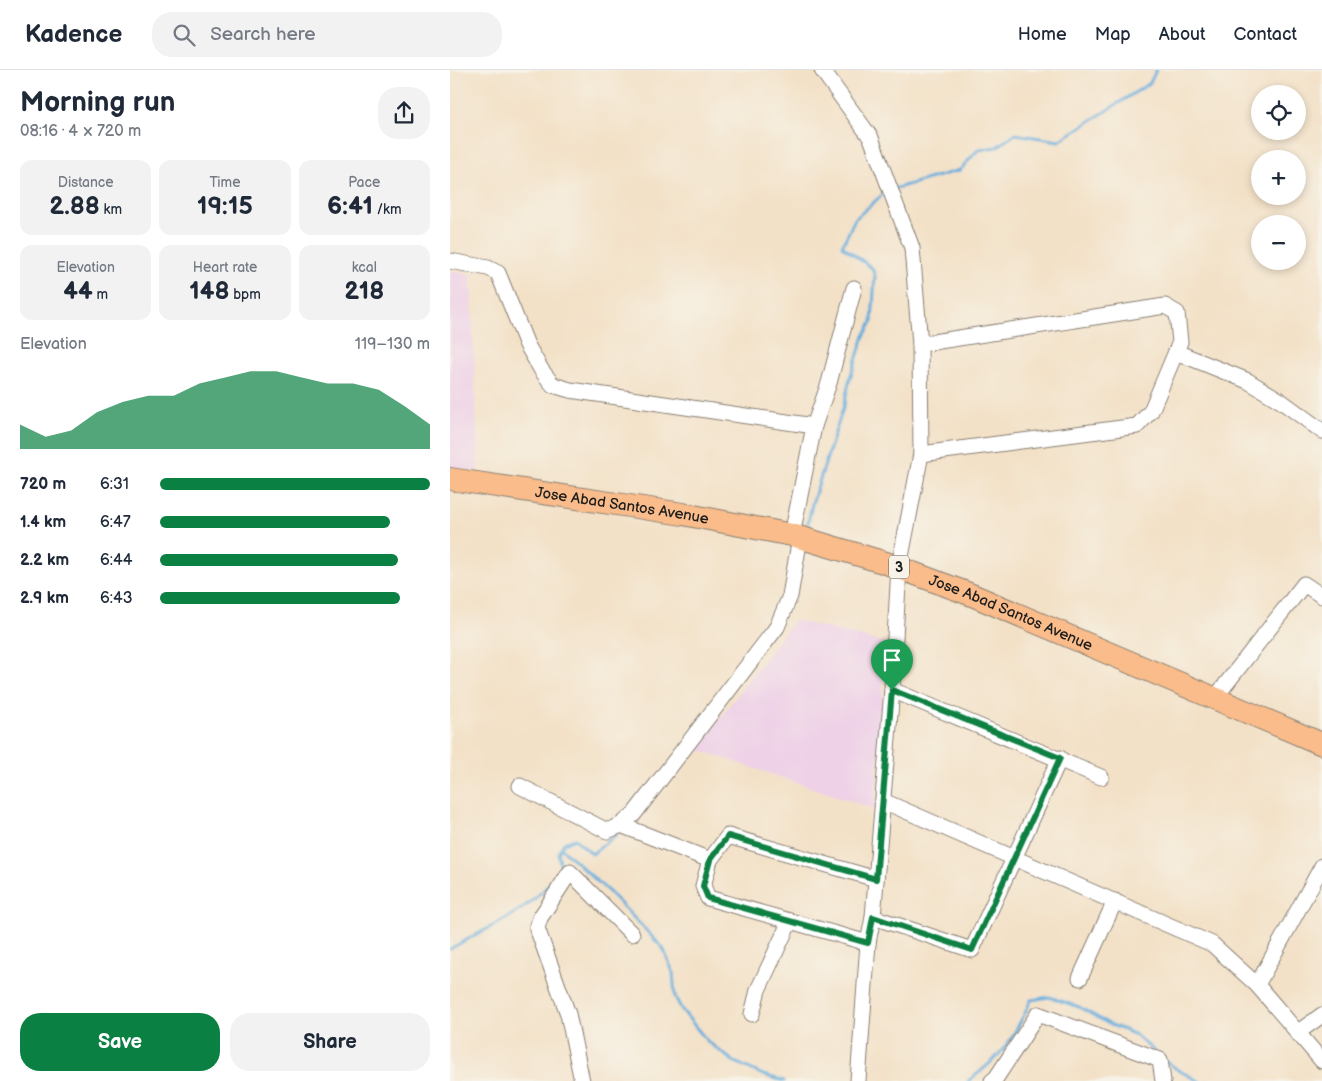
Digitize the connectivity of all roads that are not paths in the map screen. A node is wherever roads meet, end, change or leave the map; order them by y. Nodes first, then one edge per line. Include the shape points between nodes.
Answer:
1 (822, 70) edge
2 (450, 262) edge
3 (854, 288) dead end
4 (920, 344) junction
5 (1176, 352) junction
6 (814, 426) junction
7 (1322, 431) edge
8 (922, 454) junction
9 (450, 479) edge
10 (796, 536) junction
11 (899, 567) junction
12 (1322, 596) edge
13 (892, 690) junction
14 (1215, 698) junction
15 (1322, 744) edge
16 (1060, 758) junction
17 (1101, 777) dead end
18 (520, 786) dead end
19 (883, 801) junction
20 (621, 825) junction
21 (1014, 859) junction
22 (710, 860) junction
23 (1322, 866) edge
24 (876, 879) junction
25 (1115, 901) junction
26 (873, 917) junction
27 (790, 921) junction
28 (632, 934) dead end
29 (868, 943) junction
30 (1080, 978) dead end
31 (1257, 985) junction
32 (752, 1014) dead end
33 (1322, 1015) edge
34 (1297, 1033) junction
35 (1322, 1061) edge
36 (858, 1079) edge
37 (582, 1081) edge
38 (992, 1081) edge
39 (1163, 1081) edge

1 - 4 street via 871,138 912,248
2 - 6 street via 488,268 498,273 527,344 553,385
3 - 6 street
4 - 5 street via 1165,306 1177,313 1180,342
4 - 8 street
5 - 7 street via 1248,381
5 - 8 street via 1151,411 1137,426
6 - 10 street
8 - 11 street
9 - 10 highway, Jose Abad Santos Avenue / 3 via 683,514
10 - 11 highway, Jose Abad Santos Avenue / 3
10 - 20 street via 790,596 777,627 634,814
11 - 13 street
11 - 14 highway, Jose Abad Santos Avenue / 3 via 972,594
12 - 14 street via 1304,584
13 - 16 street
13 - 19 street
14 - 15 highway, Jose Abad Santos Avenue / 3
16 - 17 street
16 - 21 street
18 - 20 street via 607,831
19 - 21 street
19 - 24 street
20 - 22 street
21 - 25 street
21 - 26 street via 972,950
22 - 24 street via 728,836
22 - 27 street via 703,886 708,898
23 - 31 street
24 - 26 street
25 - 30 street
25 - 31 street via 1212,944
26 - 29 street
27 - 29 street
27 - 32 street via 758,990
28 - 37 street via 570,872 540,918 537,928 568,1014
29 - 36 street
31 - 34 street
33 - 34 street
34 - 35 street
38 - 39 street via 1038,1014 1160,1060

